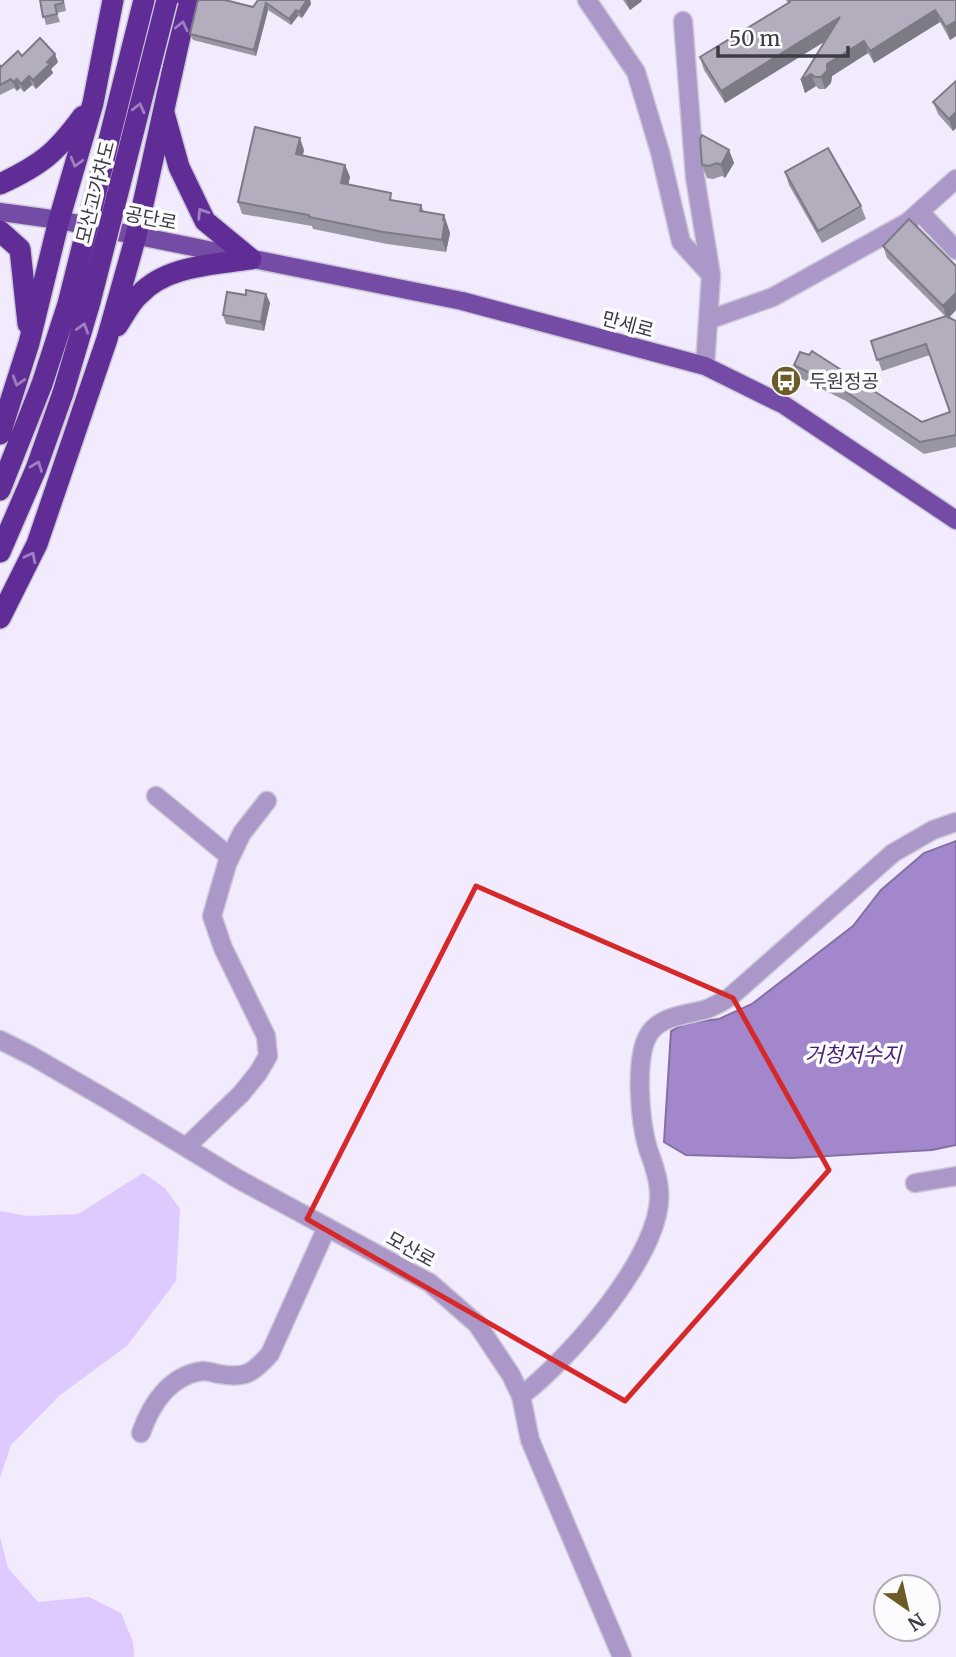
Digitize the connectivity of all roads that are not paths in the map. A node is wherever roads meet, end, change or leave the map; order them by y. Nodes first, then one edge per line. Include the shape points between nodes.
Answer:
1 (113, 0) edge
2 (144, 0) edge
3 (167, 0) edge
4 (188, 0) edge
5 (587, 0) edge
6 (683, 21) dead end
7 (93, 103) junction
8 (163, 110) junction
9 (956, 179) edge
10 (0, 184) edge
11 (0, 212) edge
12 (920, 212) junction
13 (59, 220) junction
14 (0, 231) edge
15 (136, 236) junction
16 (956, 250) edge
17 (251, 259) junction
18 (711, 275) junction
19 (708, 320) junction
20 (107, 339) junction
21 (29, 343) junction
22 (705, 366) junction
23 (0, 434) edge
24 (0, 490) edge
25 (956, 520) edge
26 (0, 552) edge
27 (0, 618) edge
28 (156, 796) dead end
29 (267, 801) dead end
30 (956, 822) edge
31 (230, 856) junction
32 (0, 1040) edge
33 (186, 1147) junction
34 (956, 1176) edge
35 (915, 1183) dead end
36 (327, 1227) junction
37 (521, 1396) junction
38 (141, 1433) dead end
39 (622, 1657) edge

1 - 7 highway
2 - 24 highway, 모산고가차도, bridge via 68,304
26 -> 3 highway, 모산고가차도, bridge via 63,393
8 -> 4 highway
5 - 18 street via 636,72 681,242
6 - 18 street via 695,177
7 - 10 highway via 61,146 33,169
7 -> 13 highway
8 - 15 highway
17 -> 8 highway via 205,221 179,167
9 - 12 street
11 - 13 main road, 공단로
12 - 16 street
12 - 19 street via 773,297
13 - 15 main road, 공단로
13 - 21 highway
14 - 21 highway via 20,249
15 - 17 main road, 공단로
15 - 20 highway
17 - 20 highway via 165,275 139,294
17 - 22 main road, 만세로 via 462,301
18 - 19 street
19 - 22 street
27 -> 20 highway via 37,544
21 -> 23 highway
22 - 25 main road, 만세로 via 785,405
28 - 31 street
29 - 31 street
30 - 37 street via 893,853 730,998 666,1020 650,1033 641,1059 641,1096 660,1193 656,1223 617,1295 543,1379
31 - 33 street via 212,916 266,1036 268,1056 241,1094
32 - 33 street, 모산로
33 - 36 street, 모산로
34 - 35 street
36 - 37 street, 모산로 via 430,1283 477,1324
36 - 38 street via 270,1354 256,1370 239,1377 204,1371 184,1377 163,1392 148,1412
37 - 39 street, 모산로 via 530,1440

